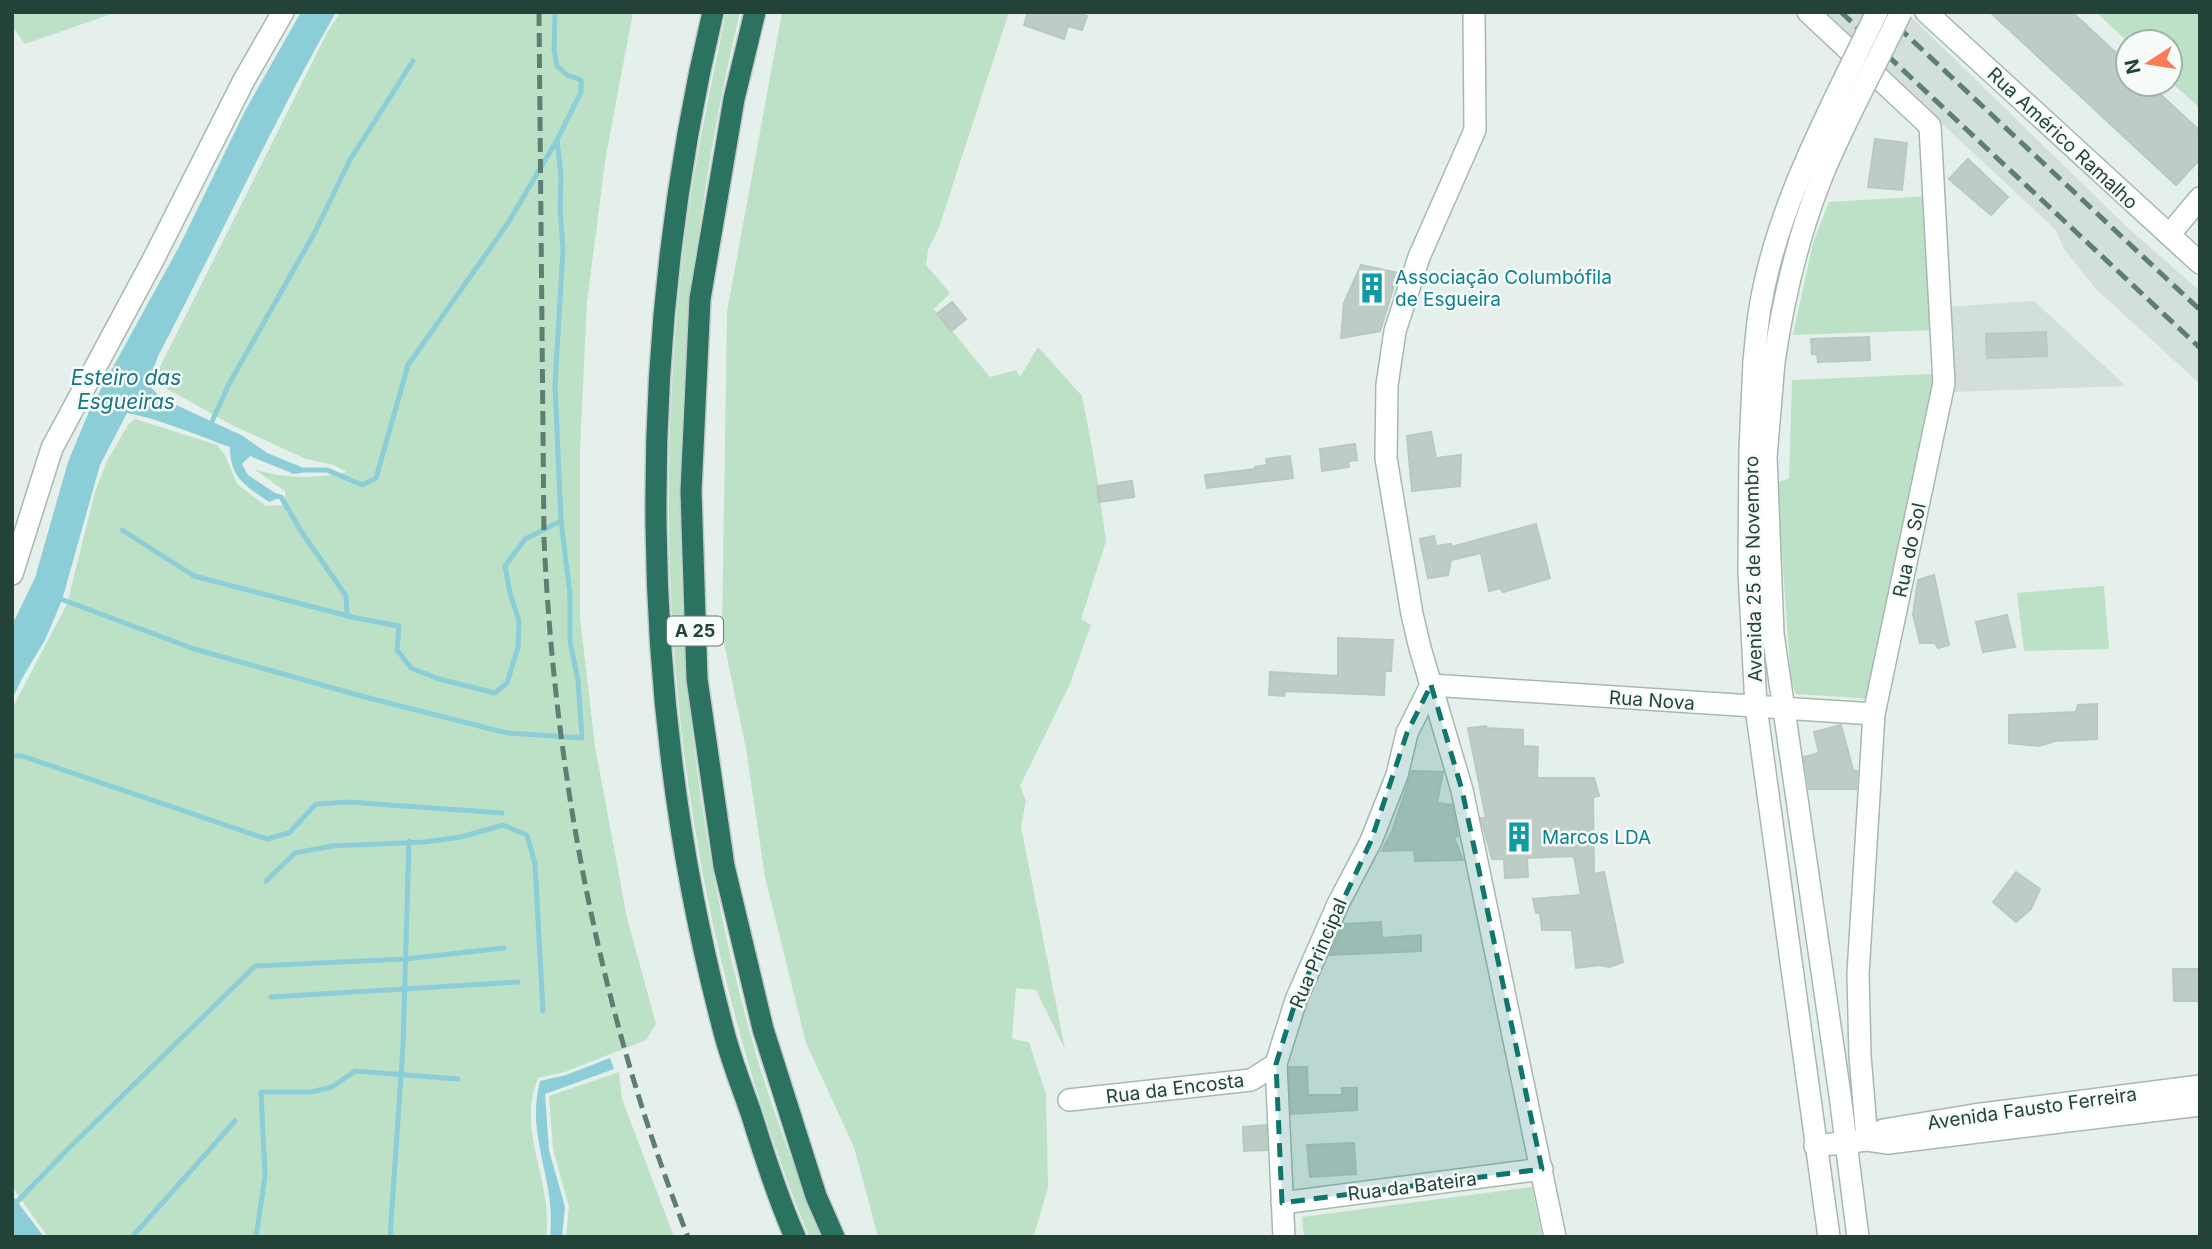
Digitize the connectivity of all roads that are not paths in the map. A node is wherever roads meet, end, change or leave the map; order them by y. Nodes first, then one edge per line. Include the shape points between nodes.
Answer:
1 (283, 12) edge
2 (713, 12) edge
3 (755, 12) edge
4 (1474, 12) edge
5 (1808, 12) edge
6 (1877, 12) edge
7 (1901, 12) edge
8 (1934, 16) edge
9 (2200, 198) edge
10 (2169, 235) junction
11 (2200, 263) edge
12 (1764, 362) junction
13 (17, 538) edge
14 (12, 573) edge
15 (1431, 685) junction
16 (1756, 707) junction
17 (1782, 707) junction
18 (1874, 714) junction
19 (1276, 1064) junction
20 (2200, 1086) edge
21 (1069, 1100) dead end
22 (2200, 1105) edge
23 (1867, 1140) junction
24 (1845, 1142) junction
25 (1815, 1146) junction
26 (1542, 1169) junction
27 (1282, 1203) junction
28 (1828, 1234) edge
29 (795, 1237) edge
30 (834, 1237) edge
31 (1283, 1237) edge
32 (1555, 1237) edge
33 (1858, 1237) edge

1 - 13 street via 52,448
2 - 29 highway, A 25 via 695,90 665,294 654,491 663,683 688,872 725,1037
3 - 30 highway, A 25 via 734,99 700,299 691,491 696,679 724,866 763,1029
4 - 15 street via 1475,130 1419,257 1395,331 1387,385 1386,458 1412,614
5 - 18 street, Rua do Sol via 1930,126 1944,383
6 - 12 street, Avenida 25 de Novembro, bridge via 1800,174 1774,251 1760,307
7 - 12 street, Avenida 25 de Novembro, bridge via 1821,180
8 - 10 street, Rua Américo Ramalho
9 - 10 street
10 - 11 street, Rua Américo Ramalho
12 - 16 street, Avenida 25 de Novembro via 1750,451 1749,572
12 - 17 street, Avenida 25 de Novembro via 1773,634
13 - 14 street
15 - 16 street, Rua Nova
15 - 19 street, Rua Principal via 1407,733 1397,775 1371,841 1296,1000
15 - 26 street via 1462,790
16 - 17 street, Rua Nova
16 - 25 street, Avenida 25 de Novembro
17 - 18 street, Rua Nova
17 - 24 street, Avenida 25 de Novembro
18 - 23 street, Rua do Sol via 1858,974
19 - 21 street, Rua da Encosta via 1251,1080
19 - 27 street, Rua Principal
20 - 23 street, Avenida Fausto Ferreira via 1886,1129
22 - 23 street, Avenida Fausto Ferreira via 1888,1143
23 - 24 street, Avenida Fausto Ferreira
24 - 25 street
24 - 33 street, Avenida 25 de Novembro
25 - 28 street, Avenida 25 de Novembro
26 - 27 street, Rua da Bateira
26 - 32 street
27 - 31 street, Rua Principal

